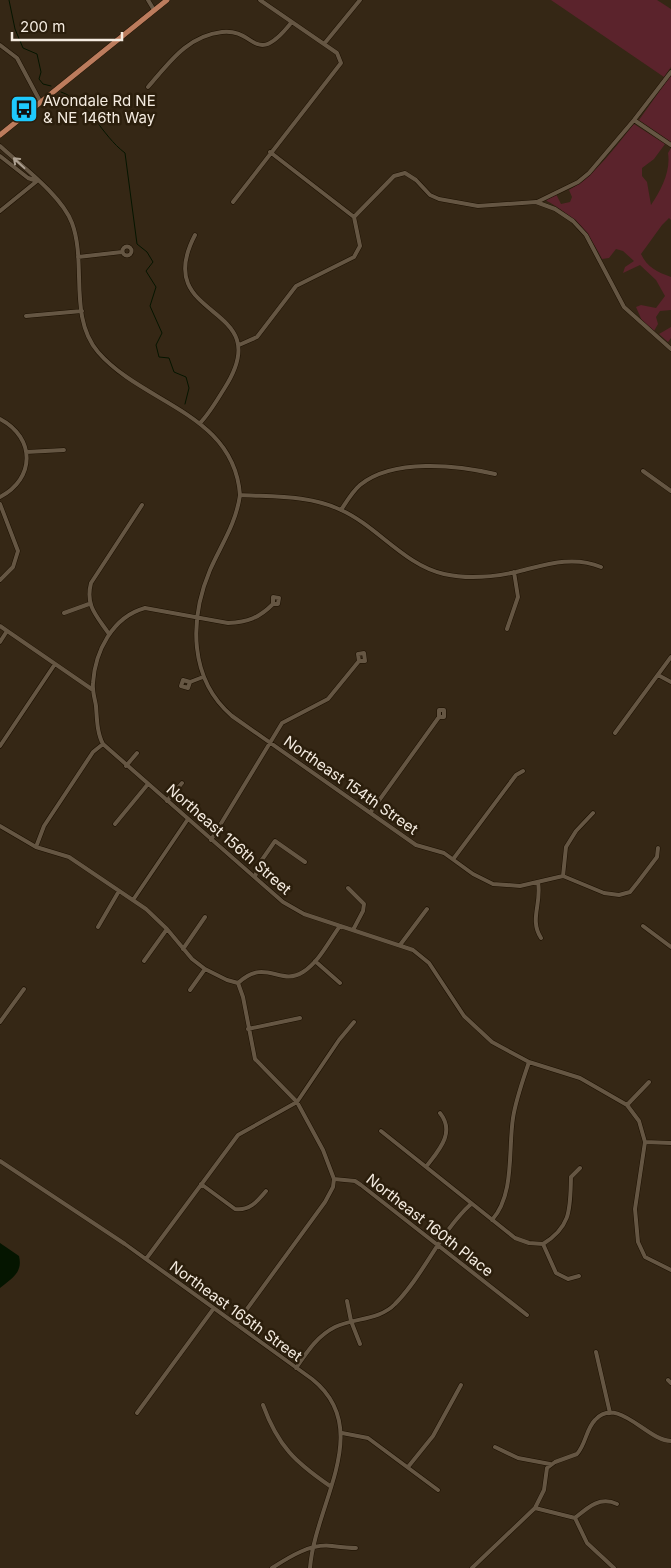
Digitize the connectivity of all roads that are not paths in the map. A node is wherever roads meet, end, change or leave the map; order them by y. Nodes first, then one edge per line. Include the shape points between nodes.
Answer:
1 (148, 0) edge
2 (166, 0) edge
3 (260, 0) edge
4 (360, 0) edge
5 (154, 10) junction
6 (291, 23) junction
7 (324, 44) junction
8 (0, 45) edge
9 (671, 72) edge
10 (148, 88) dead end
11 (41, 103) junction
12 (634, 120) junction
13 (0, 135) edge
14 (671, 145) edge
15 (0, 146) edge
16 (270, 152) junction
17 (0, 156) edge
18 (37, 181) junction
19 (233, 202) dead end
20 (536, 202) junction
21 (0, 211) edge
22 (354, 217) junction
23 (196, 236) dead end
24 (122, 252) dead end
25 (78, 257) junction
26 (82, 310) junction
27 (26, 316) dead end
28 (239, 345) junction
29 (671, 349) edge
30 (0, 419) edge
31 (200, 423) junction
32 (64, 450) dead end
33 (26, 452) junction
34 (643, 471) dead end
35 (495, 474) dead end
36 (671, 491) edge
37 (240, 496) junction
38 (0, 497) edge
39 (0, 504) edge
40 (142, 506) dead end
41 (341, 510) junction
42 (601, 567) dead end
43 (514, 572) junction
44 (0, 580) edge
45 (89, 604) junction
46 (273, 604) dead end
47 (64, 613) dead end
48 (197, 617) junction
49 (0, 626) edge
50 (507, 629) dead end
51 (7, 631) junction
52 (110, 634) junction
53 (0, 642) edge
54 (671, 657) edge
55 (358, 661) dead end
56 (56, 664) junction
57 (658, 675) junction
58 (203, 677) junction
59 (190, 682) dead end
60 (671, 682) edge
61 (93, 690) junction
62 (439, 717) dead end
63 (615, 733) dead end
64 (101, 742) junction
65 (269, 742) junction
66 (0, 746) edge
67 (137, 753) dead end
68 (126, 766) junction
69 (524, 771) dead end
70 (182, 783) dead end
71 (148, 784) junction
72 (167, 801) junction
73 (370, 812) junction
74 (593, 813) dead end
75 (188, 819) junction
76 (115, 824) dead end
77 (0, 826) edge
78 (211, 840) junction
79 (36, 847) junction
80 (658, 848) dead end
81 (454, 858) junction
82 (305, 862) dead end
83 (563, 876) junction
84 (255, 878) junction
85 (538, 882) junction
86 (348, 888) dead end
87 (119, 891) junction
88 (133, 900) junction
89 (427, 908) dead end
90 (205, 916) dead end
91 (340, 926) junction
92 (643, 926) dead end
93 (98, 927) dead end
94 (167, 929) junction
95 (353, 930) junction
96 (541, 938) dead end
97 (400, 945) junction
98 (671, 947) edge
99 (183, 949) junction
100 (144, 961) dead end
101 (315, 961) junction
102 (205, 969) junction
103 (238, 983) junction
104 (340, 983) dead end
105 (24, 989) dead end
106 (190, 990) dead end
107 (300, 1018) dead end
108 (0, 1022) edge
109 (354, 1022) dead end
110 (248, 1029) junction
111 (529, 1062) junction
112 (648, 1082) dead end
113 (297, 1102) junction
114 (627, 1105) junction
115 (440, 1113) dead end
116 (381, 1131) dead end
117 (645, 1142) junction
118 (671, 1143) edge
119 (0, 1161) edge
120 (426, 1167) junction
121 (580, 1168) dead end
122 (334, 1179) junction
123 (201, 1184) junction
124 (266, 1191) dead end
125 (471, 1204) junction
126 (492, 1220) junction
127 (438, 1244) junction
128 (543, 1244) junction
129 (146, 1259) junction
130 (671, 1270) edge
131 (579, 1276) dead end
132 (348, 1301) dead end
133 (214, 1308) junction
134 (527, 1316) dead end
135 (351, 1321) junction
136 (236, 1324) junction
137 (360, 1344) dead end
138 (596, 1352) dead end
139 (296, 1368) junction
140 (461, 1385) dead end
141 (263, 1405) dead end
142 (137, 1413) dead end
143 (610, 1413) junction
144 (342, 1433) junction
145 (671, 1441) edge
146 (495, 1447) dead end
147 (550, 1464) junction
148 (408, 1467) junction
149 (330, 1486) junction
150 (438, 1490) dead end
151 (617, 1504) dead end
152 (535, 1508) junction
153 (575, 1518) junction
154 (313, 1547) junction
155 (356, 1548) dead end
156 (272, 1568) edge
157 (310, 1568) edge
158 (472, 1568) edge
159 (614, 1568) edge

1 - 5 street
2 - 5 main road
3 - 6 street
4 - 7 street
5 - 11 main road
6 - 7 street
6 - 10 street via 276,41 263,45 231,32 199,38 179,51
7 - 16 street via 341,60 335,72
8 - 11 street via 21,64
9 - 12 street
11 - 13 main road
12 - 14 street
12 - 20 street via 578,182
18 -> 15 street
16 - 19 street
16 - 22 street
17 - 18 street via 28,178
18 - 21 street
18 - 25 street via 51,192 68,214
20 - 22 street via 488,206 466,204 430,195 411,175 399,174
20 - 29 street via 555,209 580,228 624,307
22 - 28 street via 360,246 354,256 296,286 257,337
23 - 28 street via 189,248 184,270 196,297 227,323
24 - 25 street
25 - 26 street
26 - 27 street
26 - 31 street via 87,333 106,360
28 - 31 street via 233,376
30 - 33 street via 17,433
31 - 37 street via 225,452 236,476
32 - 33 street
33 - 38 street via 20,483
34 - 36 street
35 - 41 street via 462,466 434,465 390,472 360,485
37 - 41 street via 312,500
37 - 48 street, Northeast 154th Street via 234,522 205,585
39 - 44 street via 18,551 13,567
40 - 45 street via 91,583
41 - 43 street via 432,570 468,577
42 - 43 street via 570,560
43 - 50 street via 518,597
45 - 47 street
45 - 52 street
46 - 48 street via 250,620 228,623
48 - 52 street via 145,608 131,614
48 - 58 street, Northeast 154th Street
49 - 51 street
51 - 53 street
51 - 56 street
52 - 61 street via 98,655
54 - 57 street
55 - 65 street via 328,699 286,720
56 - 61 street
56 - 66 street
57 - 60 street
57 - 63 street
58 - 59 street
58 - 65 street, Northeast 154th Street via 220,706
61 - 64 street
62 - 73 street
64 - 68 street, Northeast 156th Street
64 - 79 street via 44,826
65 - 73 street, Northeast 154th Street
65 - 78 street
67 - 68 street
68 - 71 street, Northeast 156th Street
69 - 81 street via 516,775
70 - 72 street
71 - 72 street, Northeast 156th Street
71 - 76 street
72 - 75 street, Northeast 156th Street
73 - 81 street, Northeast 154th Street via 416,846
74 - 83 street via 566,847
75 - 78 street, Northeast 156th Street
75 - 88 street
77 - 79 street
78 - 84 street, Northeast 156th Street
79 - 87 street via 69,857
80 - 83 street via 657,857 630,892 619,895 604,893
81 - 85 street, Northeast 154th Street via 473,874 494,884 520,886
82 - 84 street via 275,841 259,864
83 - 85 street, Northeast 154th Street
84 - 91 street, Northeast 156th Street via 295,908
85 - 96 street via 540,895 534,924
86 - 95 street via 364,904
87 - 88 street
87 - 93 street
88 - 94 street
89 - 97 street
90 - 99 street
91 - 95 street, Northeast 156th Street
91 - 101 street
92 - 98 street
94 - 99 street
94 - 100 street
95 - 97 street, Northeast 156th Street
97 - 111 street, Northeast 156th Street via 430,963 455,1004 474,1026 501,1048
99 - 102 street
101 - 103 street via 298,974 285,976 261,971 245,976
101 - 104 street
102 - 103 street
102 - 106 street
103 - 110 street
105 - 108 street
107 - 110 street
109 - 113 street
110 - 113 street via 261,1068
111 - 114 street, Northeast 156th Street via 580,1078
111 - 126 street via 513,1116 505,1198
112 - 114 street
113 - 122 street via 323,1150
113 - 123 street via 238,1135
114 - 117 street via 639,1121
115 - 120 street via 447,1126 446,1138
116 - 120 street
117 - 118 street
117 - 130 street via 635,1210 638,1242 645,1257
119 - 129 street, Northeast 165th Street
120 - 125 street
121 - 128 street via 571,1177 565,1225
122 - 127 street, Northeast 160th Place via 362,1185
122 - 136 street via 327,1200
123 - 124 street via 240,1210 251,1206
123 - 129 street
125 - 126 street
125 - 127 street
126 - 128 street via 515,1238
127 - 134 street, Northeast 160th Place
127 - 135 street via 395,1304 383,1313
128 - 131 street via 556,1273 568,1279
129 - 133 street, Northeast 165th Street
132 - 135 street
133 - 136 street, Northeast 165th Street
133 - 142 street
135 - 137 street
135 - 139 street via 336,1326 321,1337
136 - 139 street, Northeast 165th Street
138 - 143 street
139 - 144 street, Northeast 165th Street via 322,1387 333,1400
140 - 148 street via 432,1436
141 - 149 street via 282,1446
143 - 145 street via 621,1414 662,1440
143 - 147 street via 595,1420 577,1454
144 - 148 street via 368,1438
144 - 149 street via 338,1464
146 - 147 street via 518,1458
147 - 152 street via 542,1496
148 - 150 street
149 - 154 street
151 - 153 street via 610,1500 598,1502
152 - 153 street
152 - 158 street
153 - 159 street via 587,1543
154 - 155 street
154 - 156 street
154 - 157 street

